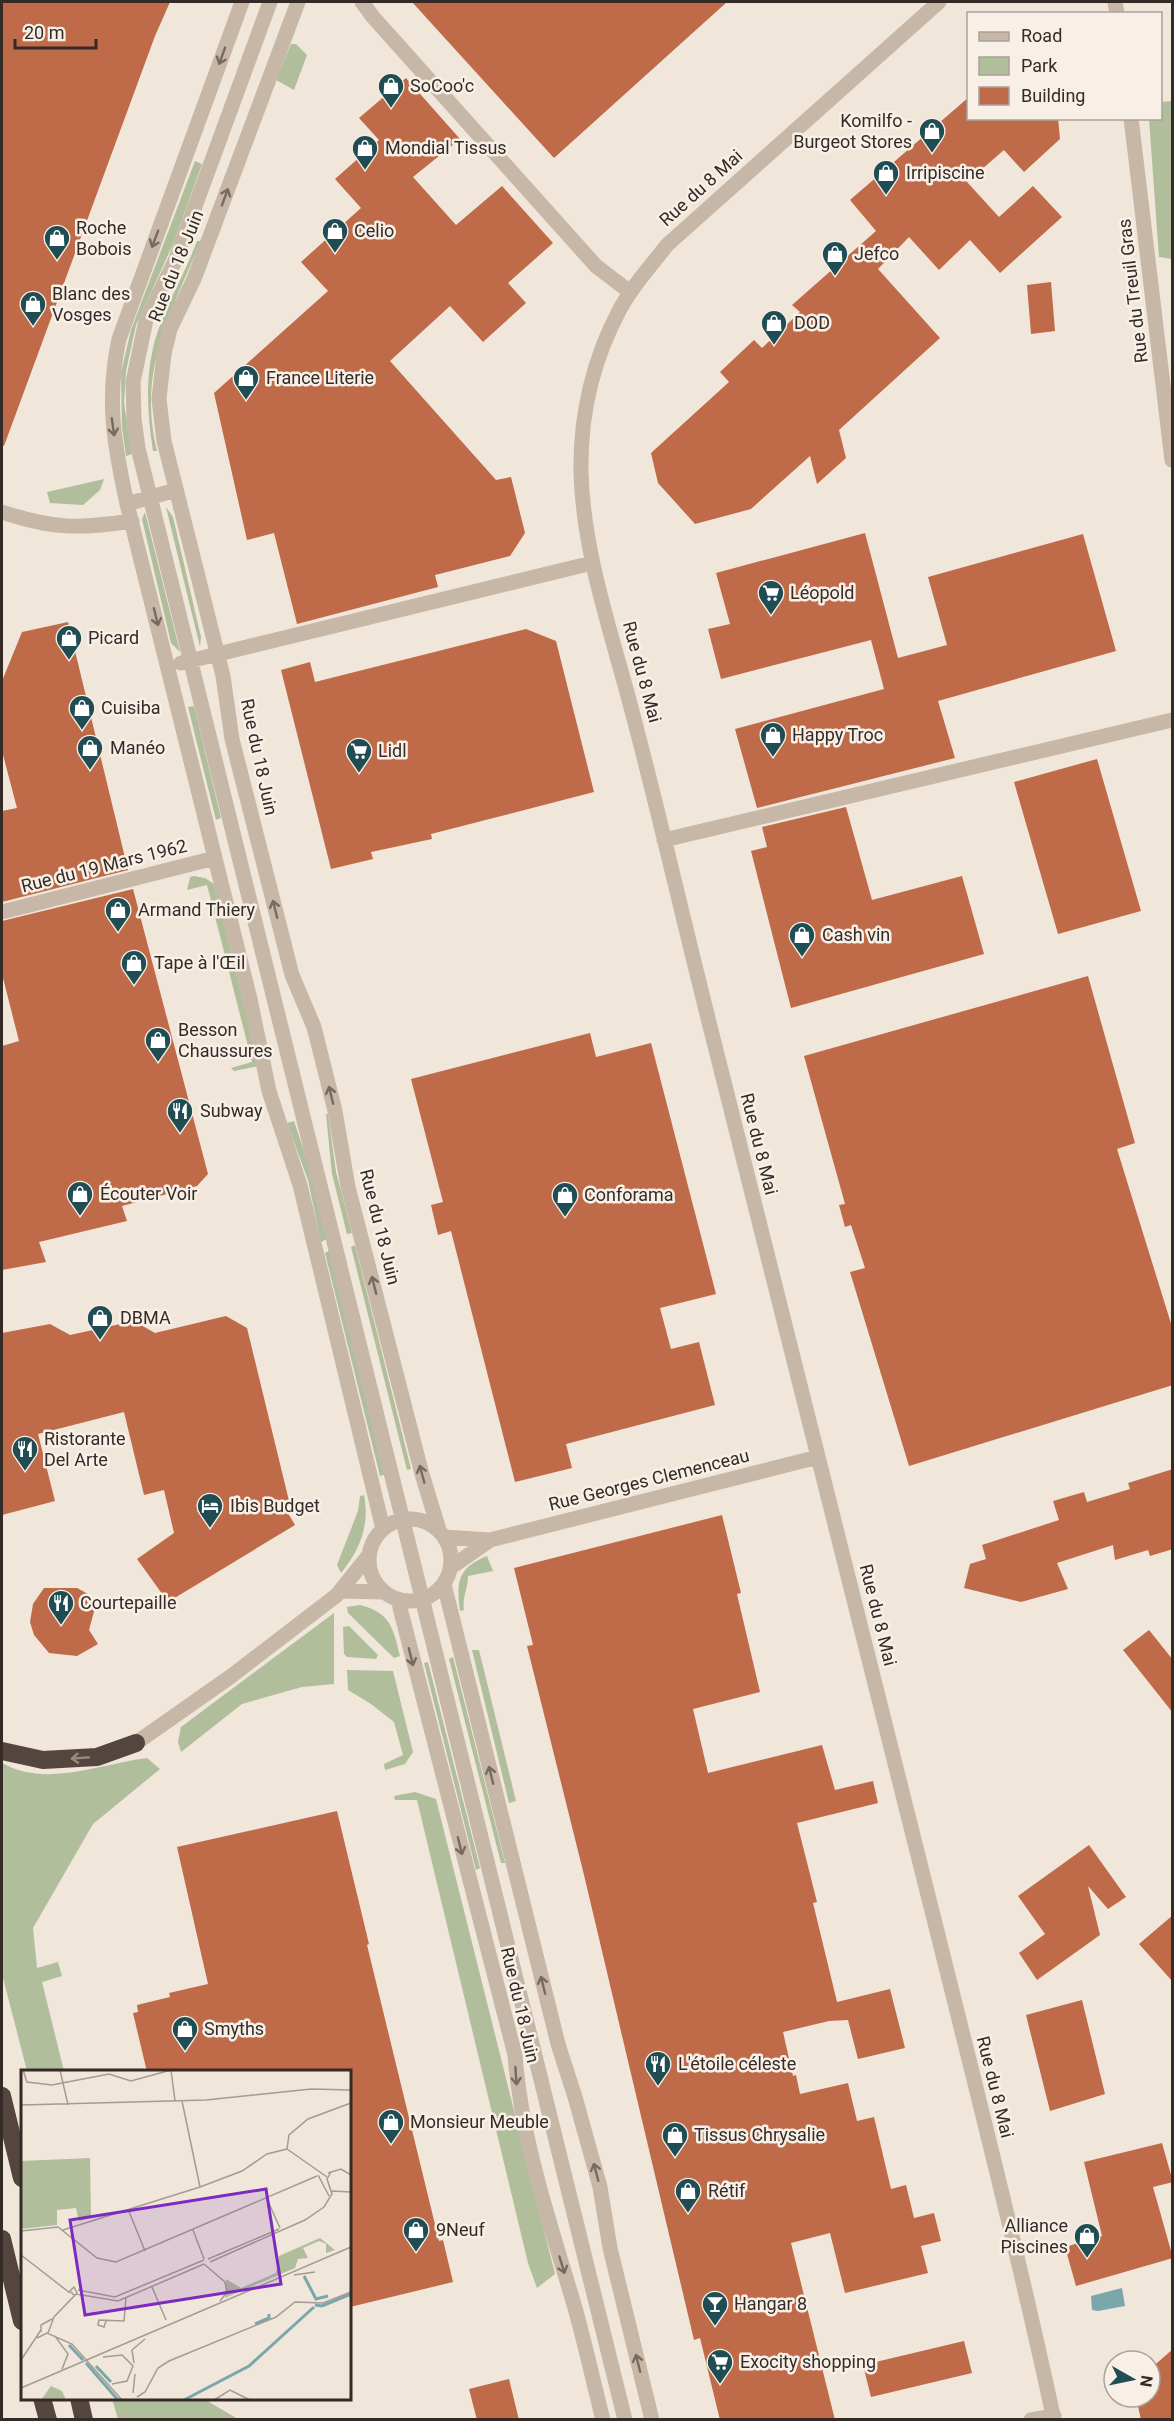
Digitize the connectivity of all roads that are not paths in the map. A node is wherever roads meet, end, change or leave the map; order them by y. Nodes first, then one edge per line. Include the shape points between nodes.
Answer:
1 (242, 2) edge
2 (270, 2) edge
3 (298, 2) edge
4 (362, 2) edge
5 (939, 2) edge
6 (1131, 120) edge
7 (630, 292) junction
8 (1173, 459) edge
9 (176, 490) junction
10 (149, 498) junction
11 (127, 504) junction
12 (2, 512) edge
13 (132, 521) junction
14 (592, 563) junction
15 (217, 654) junction
16 (190, 661) junction
17 (169, 667) junction
18 (1173, 720) edge
19 (664, 840) junction
20 (215, 858) junction
21 (2, 912) edge
22 (818, 1457) junction
23 (403, 1519) junction
24 (383, 1529) junction
25 (441, 1534) junction
26 (490, 1540) junction
27 (369, 1555) junction
28 (450, 1568) junction
29 (444, 1584) junction
30 (342, 1591) junction
31 (384, 1592) junction
32 (398, 1600) junction
33 (422, 1600) junction
34 (136, 1743) joint
35 (2, 1751) edge
36 (2, 2096) edge
37 (21, 2174) edge
38 (2, 2239) edge
39 (21, 2317) edge
40 (43, 2400) edge
41 (79, 2400) edge
42 (1054, 2418) edge
43 (48, 2420) edge
44 (84, 2420) edge
45 (603, 2420) edge
46 (625, 2420) edge
47 (652, 2420) edge
48 (1031, 2420) edge

1 -> 11 street, Rue du 18 Juin via 118,339 111,420
2 - 10 street via 175,261 146,320 134,392 138,448
9 -> 3 street, Rue du 18 Juin via 159,406 170,329 194,279
4 - 7 street via 596,266
5 - 7 street, Rue du 8 Mai via 667,245
6 - 8 street, Rue du Treuil Gras
7 - 14 street, Rue du 8 Mai via 619,309 594,372 584,415 582,500
9 - 10 street
9 - 15 street, Rue du 18 Juin
10 - 11 street
10 - 16 street
11 - 13 street, Rue du 18 Juin
12 - 13 street via 61,527
13 -> 17 street, Rue du 18 Juin
14 - 15 street
14 - 19 street, Rue du 8 Mai
15 - 16 street
25 -> 15 street, Rue du 18 Juin via 348,1187 335,1111 314,1027 292,975 232,739
16 - 17 street
16 - 23 street
17 - 20 street, Rue du 18 Juin
18 - 19 street
19 - 22 street, Rue du 8 Mai
20 - 21 street, Rue du 19 Mars 1962
20 - 24 street, Rue du 18 Juin via 268,1090 300,1185
22 - 26 street, Rue Georges Clemenceau
22 - 42 street, Rue du 8 Mai
23 - 24 street
23 - 25 street via 422,1521
23 - 33 street
24 - 27 street
25 - 26 street
25 - 28 street, Rue du 18 Juin via 449,1548
26 - 28 street
27 - 30 street
27 - 31 street via 372,1578
28 - 29 street
29 - 33 street
47 -> 29 street via 610,2248 600,2187 558,2044
30 - 31 street
30 - 34 street
31 - 32 street
32 - 33 street
32 -> 45 street, Rue du 18 Juin via 515,2055 518,2096 547,2215
33 - 46 street
34 -> 35 highway via 97,1757 43,1761
36 - 37 highway
38 - 39 highway
40 - 43 highway
41 - 44 highway
42 - 48 street

